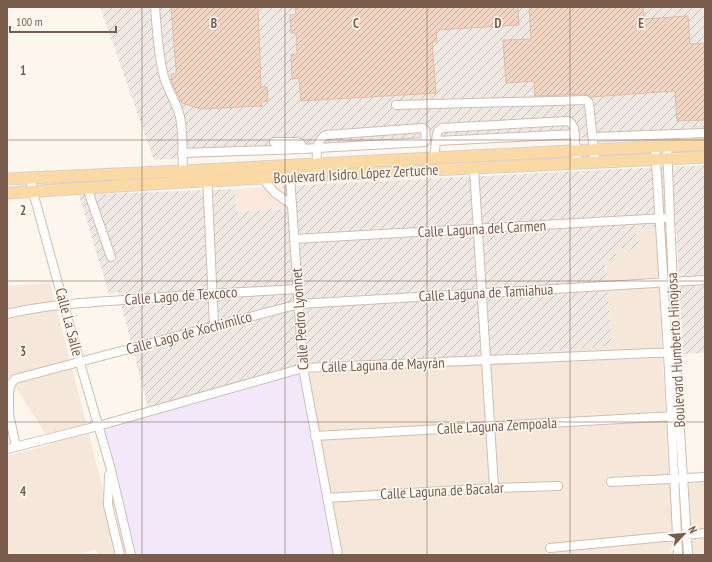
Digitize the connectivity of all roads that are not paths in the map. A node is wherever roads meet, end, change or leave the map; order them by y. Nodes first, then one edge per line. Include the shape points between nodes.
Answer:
1 (155, 7) edge
2 (396, 105) dead end
3 (705, 133) edge
4 (575, 134) junction
5 (593, 137) junction
6 (437, 141) junction
7 (274, 142) dead end
8 (705, 144) edge
9 (667, 145) junction
10 (655, 146) junction
11 (304, 148) junction
12 (317, 148) junction
13 (594, 150) junction
14 (576, 151) junction
15 (182, 153) junction
16 (705, 157) edge
17 (434, 158) junction
18 (668, 158) junction
19 (656, 159) junction
20 (595, 162) junction
21 (577, 163) junction
22 (474, 168) junction
23 (342, 169) junction
24 (317, 170) junction
25 (207, 175) junction
26 (183, 176) junction
27 (290, 176) junction
28 (30, 178) junction
29 (262, 178) junction
30 (7, 179) edge
31 (87, 188) junction
32 (33, 192) junction
33 (7, 193) edge
34 (292, 205) junction
35 (670, 218) junction
36 (659, 219) junction
37 (478, 230) junction
38 (294, 239) junction
39 (111, 257) dead end
40 (705, 280) edge
41 (673, 281) junction
42 (663, 282) junction
43 (298, 289) junction
44 (213, 293) junction
45 (482, 293) junction
46 (64, 304) junction
47 (299, 304) junction
48 (7, 314) edge
49 (214, 326) junction
50 (672, 352) junction
51 (487, 360) junction
52 (80, 363) junction
53 (303, 368) junction
54 (670, 416) junction
55 (679, 416) junction
56 (98, 426) junction
57 (490, 426) junction
58 (315, 436) junction
59 (16, 447) junction
60 (7, 449) edge
61 (110, 466) junction
62 (705, 477) edge
63 (684, 478) junction
64 (674, 479) junction
65 (611, 482) dead end
66 (558, 486) dead end
67 (494, 488) junction
68 (327, 498) junction
69 (705, 533) edge
70 (686, 535) junction
71 (677, 536) junction
72 (550, 548) dead end
73 (120, 555) edge
74 (131, 555) edge
75 (338, 555) edge
76 (678, 555) edge
77 (688, 555) edge

1 - 15 street via 160,62 180,118
2 - 5 street via 586,100 590,103
3 - 5 street
4 - 6 street
4 - 6 street via 573,125 568,121 442,128 438,131
4 - 14 street
5 - 13 street
6 - 17 street
7 - 11 street via 297,142
8 - 9 main road, Boulevard Isidro López Zertuche
9 - 10 main road, Boulevard Isidro López Zertuche
9 - 18 street, Boulevard Humberto Hinojosa
10 - 13 main road, Boulevard Isidro López Zertuche
10 - 19 street, Boulevard Humberto Hinojosa
11 - 12 street
11 - 15 street
12 - 12 street via 321,138 326,135 423,128 426,140
12 - 24 street
13 - 14 main road, Boulevard Isidro López Zertuche
13 - 20 street
14 - 17 main road, Boulevard Isidro López Zertuche
14 - 21 street
15 - 26 street
16 - 18 main road, Boulevard Isidro López Zertuche
17 - 23 main road, Boulevard Isidro López Zertuche
18 - 19 main road, Boulevard Isidro López Zertuche
18 - 35 street, Boulevard Humberto Hinojosa
19 - 20 main road, Boulevard Isidro López Zertuche
19 - 36 street, Boulevard Humberto Hinojosa
20 - 21 main road, Boulevard Isidro López Zertuche
21 - 22 main road, Boulevard Isidro López Zertuche
22 - 23 main road, Boulevard Isidro López Zertuche
22 - 37 street
23 - 24 main road, Boulevard Isidro López Zertuche
24 - 25 main road, Boulevard Isidro López Zertuche
24 - 27 main road, Boulevard Isidro López Zertuche
25 - 26 main road, Boulevard Isidro López Zertuche
25 - 29 main road, Boulevard Isidro López Zertuche
25 - 44 street
26 - 28 main road, Boulevard Isidro López Zertuche
26 - 31 main road, Boulevard Isidro López Zertuche
27 - 29 main road, Boulevard Isidro López Zertuche
27 - 34 street, Calle Pedro Lyonnet
28 - 30 main road, Boulevard Isidro López Zertuche
28 - 32 street, Calle La Salle
29 - 34 street via 275,193
31 - 32 main road, Boulevard Isidro López Zertuche
31 - 39 street
32 - 33 main road, Boulevard Isidro López Zertuche
32 - 46 street, Calle La Salle
34 - 38 street, Calle Pedro Lyonnet
35 - 36 street, Calle Laguna del Carmen
35 - 41 street, Boulevard Humberto Hinojosa
36 - 37 street, Calle Laguna del Carmen
36 - 42 street, Boulevard Humberto Hinojosa
37 - 38 street, Calle Laguna del Carmen
37 - 45 street
38 - 43 street, Calle Pedro Lyonnet
40 - 41 street, Calle Laguna de Tamiahua
41 - 42 street, Calle Laguna de Tamiahua
41 - 50 street, Boulevard Humberto Hinojosa
42 - 45 street, Calle Laguna de Tamiahua
42 - 50 street, Boulevard Humberto Hinojosa
43 - 44 street, Calle Lago de Texcoco
43 - 47 street, Calle Pedro Lyonnet
44 - 46 street, Calle Lago de Texcoco
44 - 49 street
45 - 47 street, Calle Laguna de Tamiahua
45 - 51 street
46 - 48 street, Calle Lago de Texcoco
46 - 52 street, Calle La Salle
47 - 49 street, Calle Lago de Xochimilco
47 - 53 street, Calle Pedro Lyonnet
49 - 52 street, Calle Lago de Xochimilco
50 - 51 street, Calle Laguna de Mayrán
50 - 54 street, Boulevard Humberto Hinojosa
50 - 55 street, Boulevard Humberto Hinojosa
51 - 53 street, Calle Laguna de Mayrán
51 - 57 street
52 - 56 street, Calle La Salle
52 - 59 street, Calle Lago de Xochimilco via 15,379 11,384 8,392 9,414
53 - 56 street, Calle Laguna de Mayrán
53 - 58 street, Calle Pedro Lyonnet
54 - 55 street, Calle Laguna Zempoala
54 - 57 street, Calle Laguna Zempoala
54 - 64 street, Boulevard Humberto Hinojosa
55 - 63 street, Boulevard Humberto Hinojosa
56 - 59 street, Calle Laguna de Mayrán
56 - 61 street, Calle La Salle
57 - 58 street, Calle Laguna Zempoala
57 - 67 street
58 - 68 street, Calle Pedro Lyonnet
59 - 60 street, Calle Laguna de Mayrán
61 - 73 street, Calle La Salle via 108,505
61 - 74 street, Calle La Salle
62 - 63 street
63 - 64 street
63 - 70 street, Boulevard Humberto Hinojosa
64 - 65 street
64 - 71 street, Boulevard Humberto Hinojosa
66 - 67 street, Calle Laguna de Bacalar
67 - 68 street, Calle Laguna de Bacalar
68 - 75 street, Calle Pedro Lyonnet
69 - 70 street
70 - 71 street
70 - 77 street, Boulevard Humberto Hinojosa
71 - 72 street
71 - 76 street, Boulevard Humberto Hinojosa

